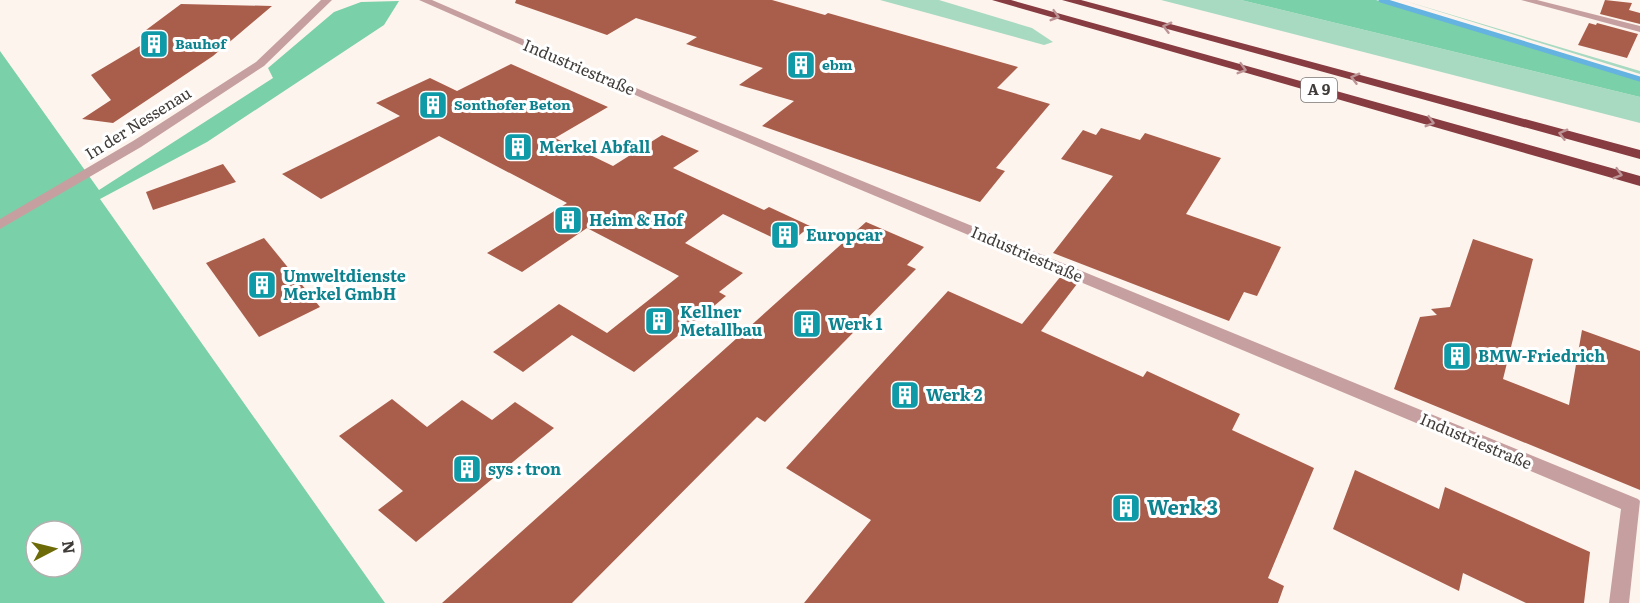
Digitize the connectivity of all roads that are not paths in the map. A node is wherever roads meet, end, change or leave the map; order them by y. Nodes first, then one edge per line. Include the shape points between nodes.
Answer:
1 (327, 0) edge
2 (424, 0) edge
3 (998, 0) edge
4 (1068, 0) edge
5 (1526, 0) edge
6 (1640, 29) edge
7 (1640, 155) edge
8 (1640, 181) edge
9 (0, 225) edge
10 (1636, 507) edge
11 (1619, 603) edge

1 - 9 street, In der Nessenau via 266,59 222,90
2 - 10 street, Industriestraße via 674,108
3 -> 8 highway, A 9
7 -> 4 highway, A 9
5 - 6 street
10 - 11 street, Industriestraße

